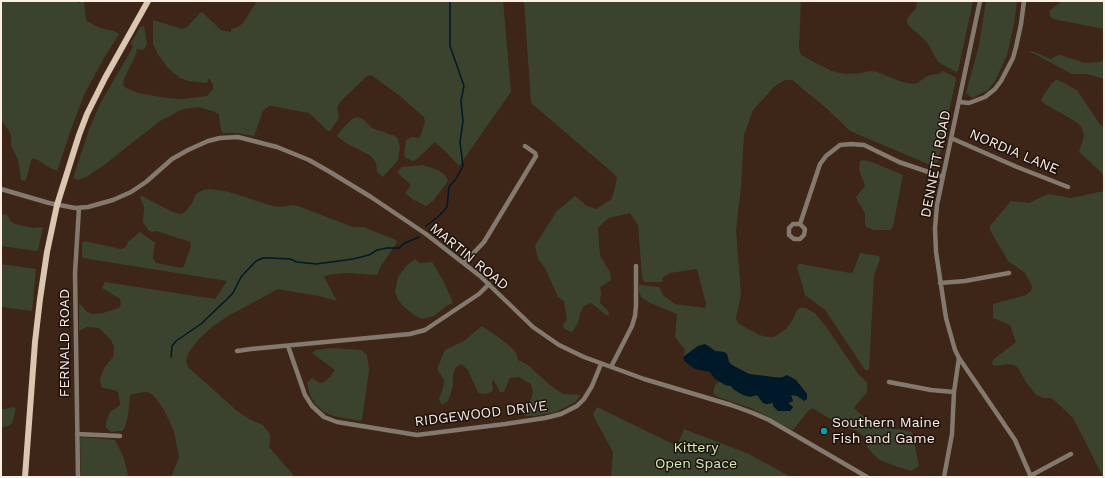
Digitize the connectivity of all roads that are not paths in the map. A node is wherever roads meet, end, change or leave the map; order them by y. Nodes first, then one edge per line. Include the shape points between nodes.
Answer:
1 (148, 1) edge
2 (980, 1) edge
3 (1024, 1) edge
4 (959, 102) junction
5 (951, 138) junction
6 (525, 146) dead end
7 (943, 177) junction
8 (1068, 187) dead end
9 (1, 189) edge
10 (57, 205) junction
11 (79, 208) junction
12 (800, 224) dead end
13 (464, 263) junction
14 (636, 266) dead end
15 (1009, 274) dead end
16 (940, 283) junction
17 (489, 284) junction
18 (288, 346) junction
19 (237, 351) dead end
20 (959, 358) junction
21 (601, 364) junction
22 (611, 367) junction
23 (889, 382) dead end
24 (954, 392) junction
25 (77, 434) junction
26 (120, 436) dead end
27 (1072, 454) dead end
28 (1030, 476) edge
29 (25, 477) edge
30 (78, 477) edge
31 (867, 477) edge
32 (944, 477) edge

1 - 10 main road via 87,114
2 - 4 street, DENNETT ROAD
3 - 4 street via 1016,47 998,85 982,98 969,103
4 - 5 street, DENNETT ROAD
5 - 7 street, DENNETT ROAD
5 - 8 street, NORDIA LANE
6 - 13 street via 536,156 484,242
7 - 12 street via 899,162 864,145 840,145 820,164
7 - 16 street, DENNETT ROAD via 936,223
9 - 10 street, MARTIN ROAD
10 - 11 street, MARTIN ROAD
10 - 29 main road via 46,252 40,299
11 - 13 street, MARTIN ROAD via 101,204 128,194 172,159 196,146 220,138 238,137 296,154 330,172 376,200
11 - 25 street, FERNALD ROAD via 76,274
13 - 17 street, MARTIN ROAD
14 - 22 street via 636,312 632,326
15 - 16 street
16 - 20 street, DENNETT ROAD via 949,333
17 - 18 street via 479,294 425,330 410,334
17 - 21 street, MARTIN ROAD via 545,337
18 - 19 street
18 - 21 street, RIDGEWOOD DRIVE via 305,395 324,417 337,422 417,435 561,414 577,406 584,399
20 - 24 street
20 - 28 street, DENNETT ROAD via 1007,428 1023,456
21 - 22 street, MARTIN ROAD
22 - 31 street, MARTIN ROAD via 753,413
23 - 24 street
24 - 32 street via 952,434
25 - 26 street
25 - 30 street, FERNALD ROAD
27 - 28 street

